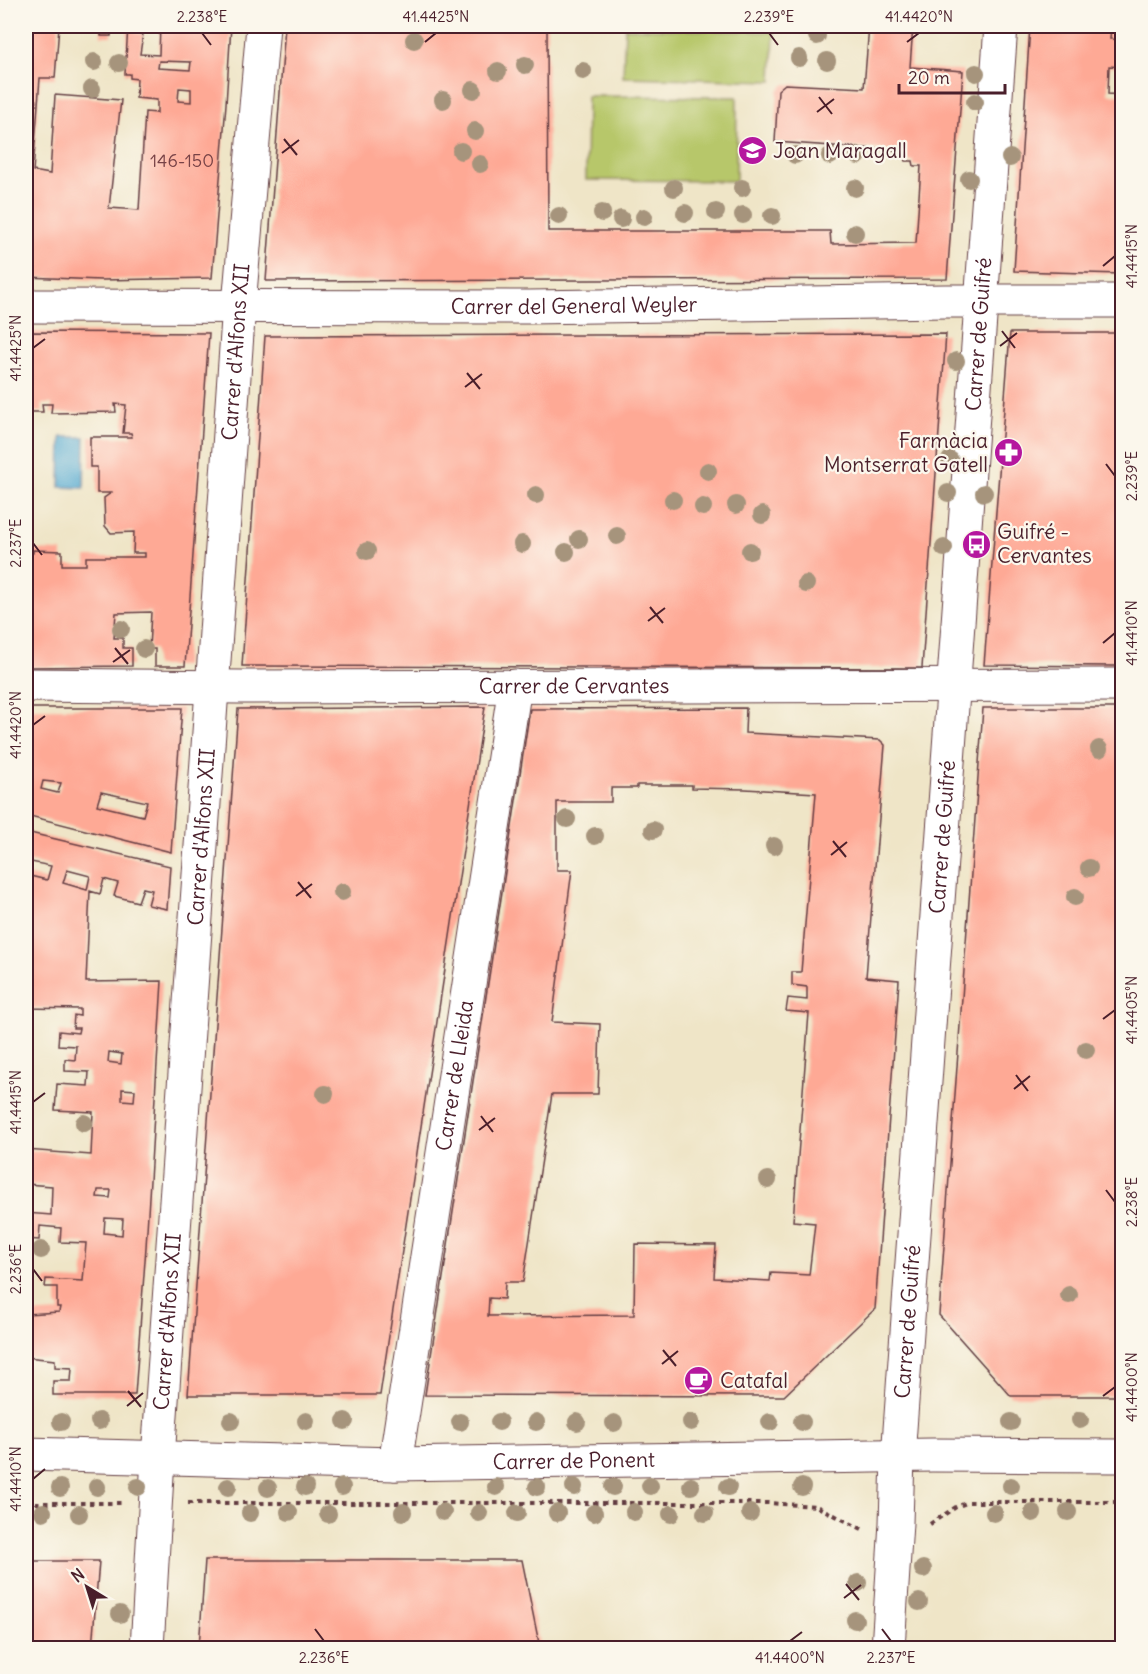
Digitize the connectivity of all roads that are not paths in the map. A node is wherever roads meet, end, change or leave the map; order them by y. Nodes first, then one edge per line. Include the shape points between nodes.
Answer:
1 (263, 26) edge
2 (1001, 26) edge
3 (982, 300) junction
4 (1122, 301) edge
5 (239, 305) junction
6 (26, 306) edge
7 (26, 685) edge
8 (953, 685) junction
9 (1122, 685) edge
10 (515, 686) junction
11 (212, 687) junction
12 (26, 1454) edge
13 (898, 1456) junction
14 (1122, 1456) edge
15 (158, 1458) junction
16 (395, 1464) junction
17 (147, 1648) edge
18 (888, 1648) edge

1 - 5 street, Carrer d'Alfons XII
2 - 3 street, Carrer de Guifré
3 - 4 street, Carrer del General Weyler
3 - 5 street, Carrer del General Weyler via 529,307
3 - 8 street, Carrer de Guifré
5 - 6 street, Carrer del General Weyler
5 - 11 street, Carrer d'Alfons XII
7 - 11 street, Carrer de Cervantes
8 - 9 street, Carrer de Cervantes
8 - 10 street, Carrer de Cervantes
8 - 13 street, Carrer de Guifré
10 - 11 street, Carrer de Cervantes
10 - 16 street, Carrer de Lleida
11 - 15 street, Carrer d'Alfons XII
12 - 15 street, Carrer de Ponent
13 - 14 street, Carrer de Ponent
13 - 16 street, Carrer de Ponent
13 - 18 street, Carrer de Guifré
15 - 16 street, Carrer de Ponent
15 - 17 street, Carrer d'Alfons XII

